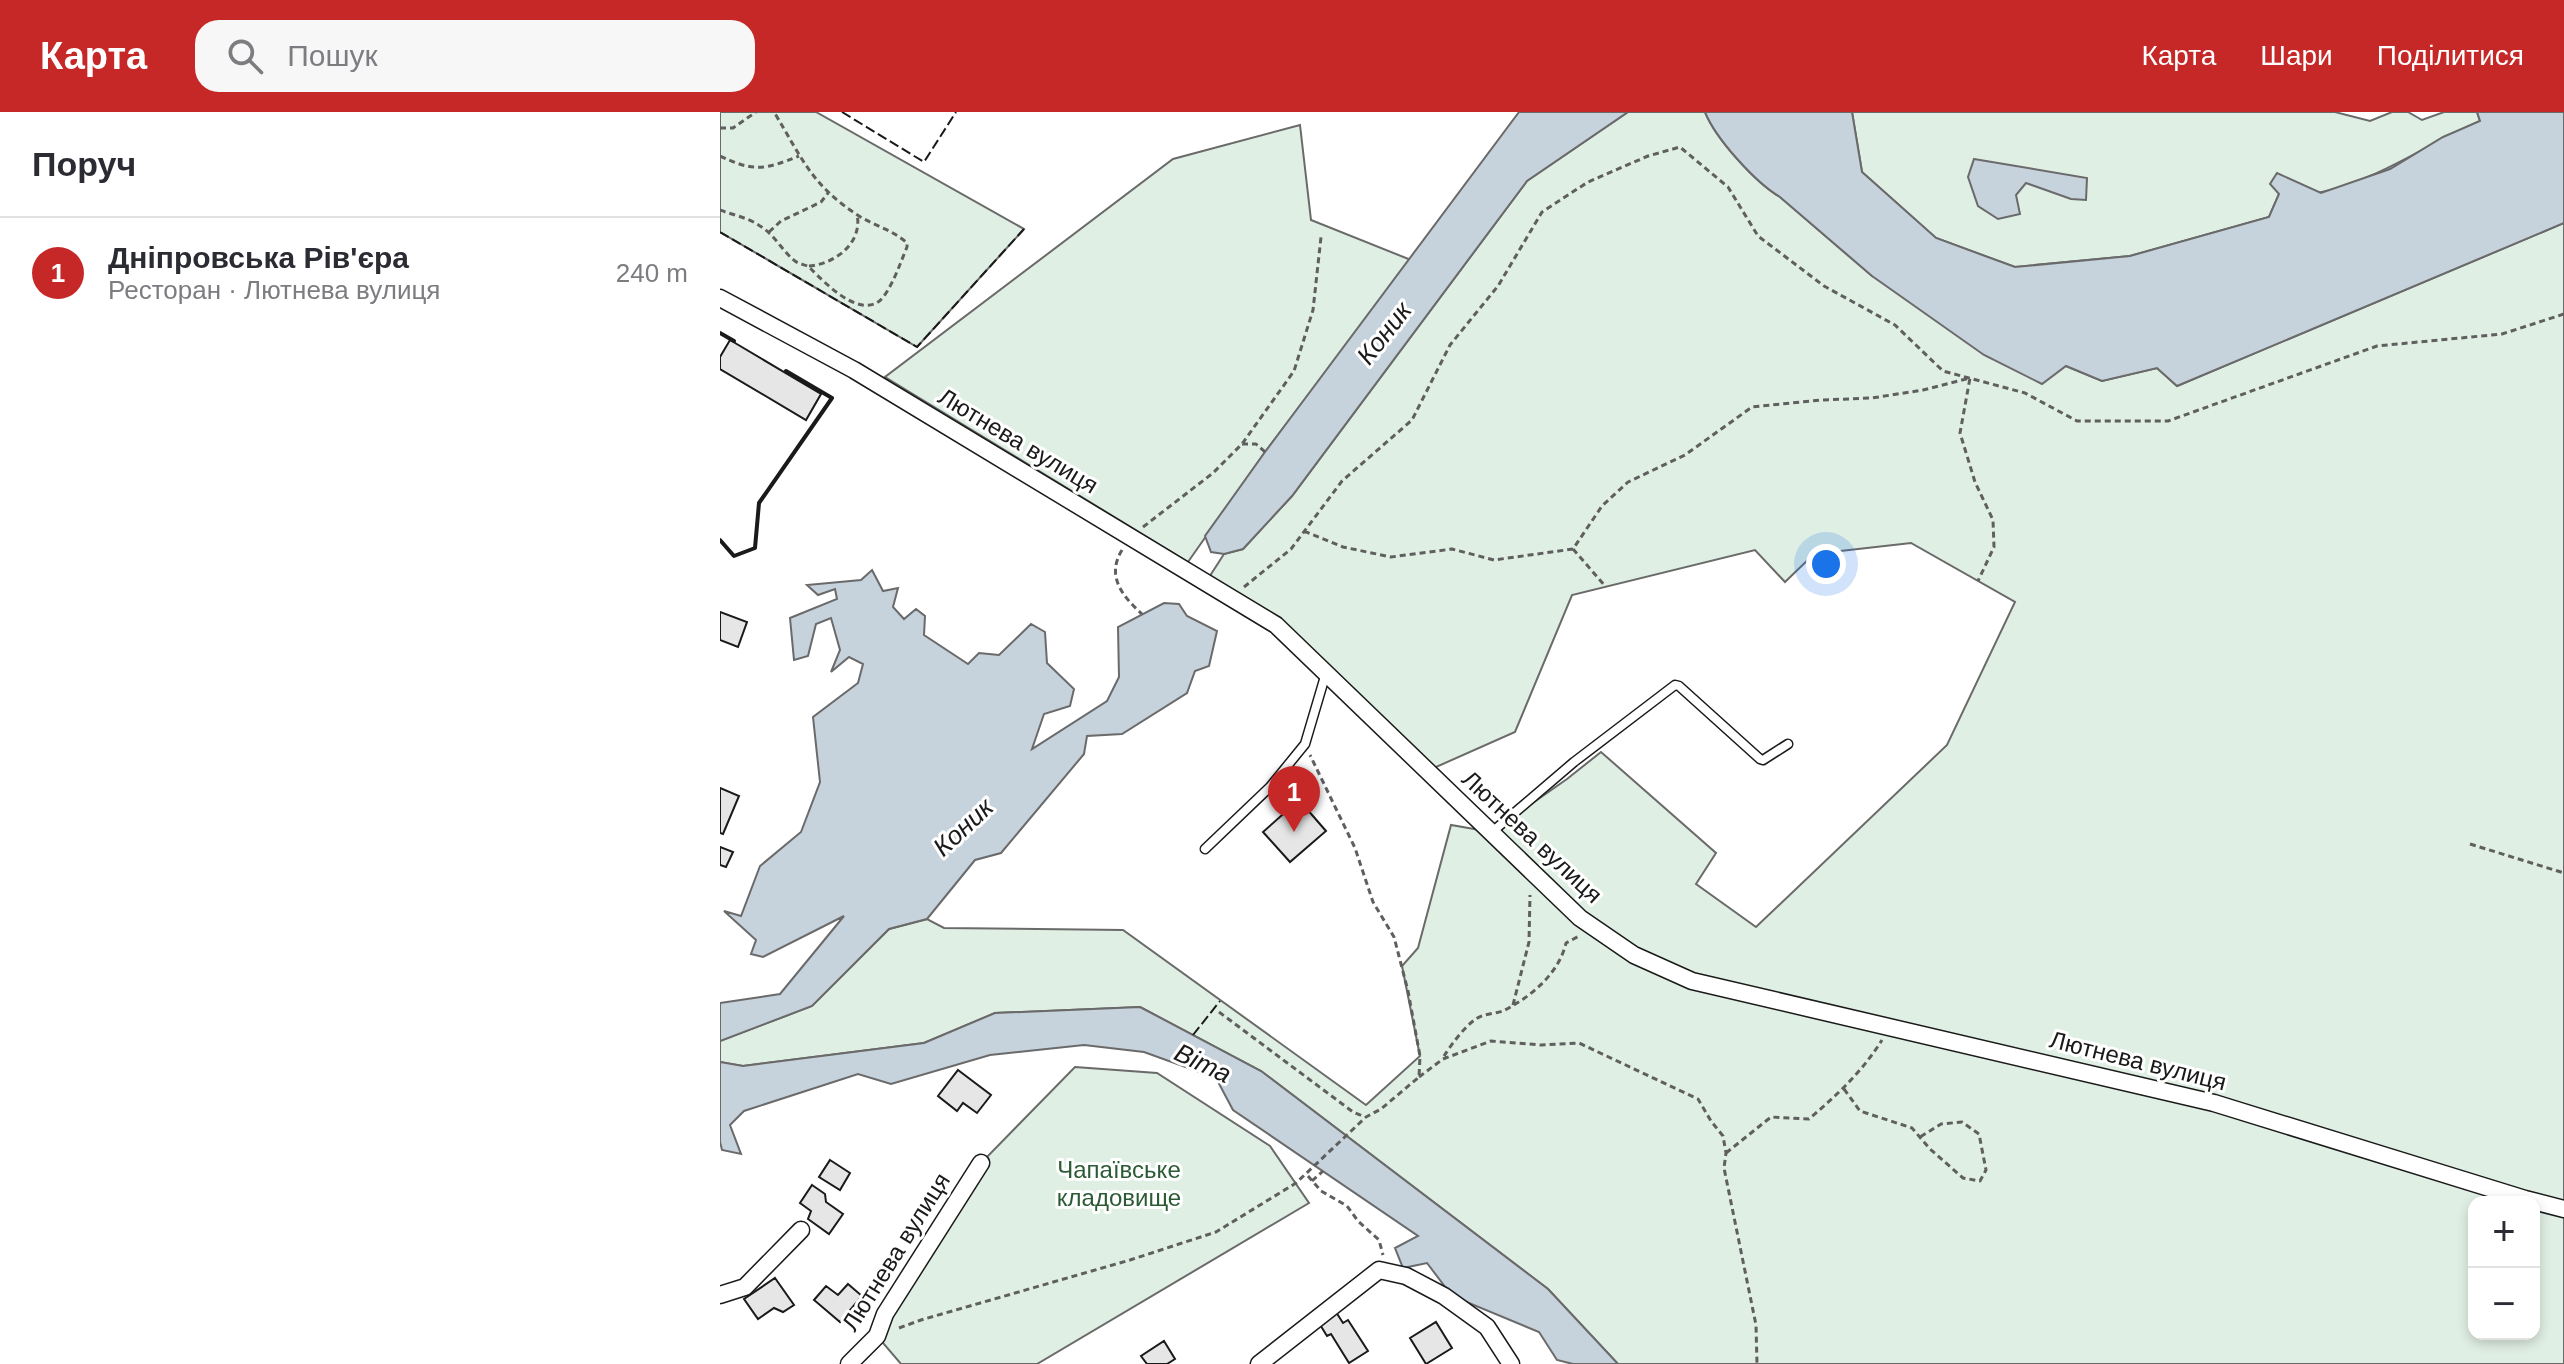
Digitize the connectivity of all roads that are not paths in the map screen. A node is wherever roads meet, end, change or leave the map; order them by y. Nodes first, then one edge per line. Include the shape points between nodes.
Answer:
1 (720, 298) edge
2 (1326, 673) junction
3 (1788, 744) dead end
4 (1491, 832) junction
5 (1205, 849) dead end
6 (981, 1163) dead end
7 (2564, 1209) edge
8 (801, 1230) dead end
9 (720, 1295) edge
10 (849, 1364) edge
11 (1259, 1364) edge
12 (1511, 1364) edge

1 - 2 street, Лютнева вулиця via 854,370 1276,625
2 - 4 street, Лютнева вулиця
2 - 5 lane via 1305,744 1270,787
3 - 4 lane via 1760,759 1675,685
4 - 7 street, Лютнева вулиця via 1580,918 1634,955 1692,981 2214,1103
6 - 10 street, Лютнева вулиця via 885,1314 877,1336
8 - 9 street via 745,1287
11 - 12 street via 1379,1270 1406,1276 1444,1296 1487,1327

